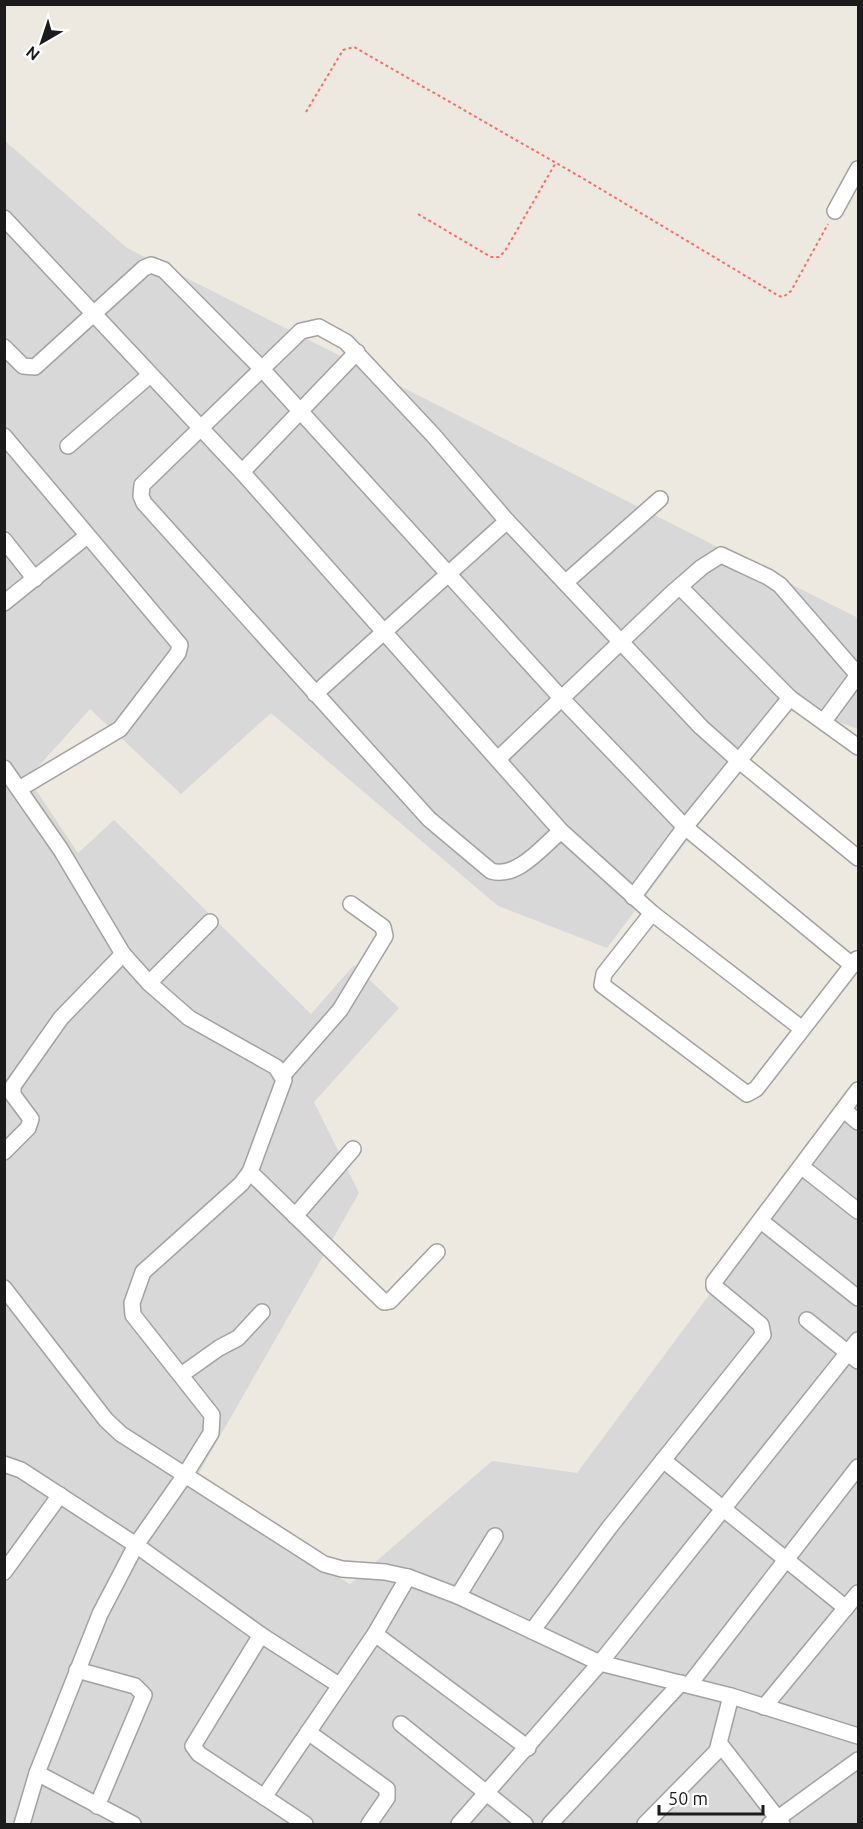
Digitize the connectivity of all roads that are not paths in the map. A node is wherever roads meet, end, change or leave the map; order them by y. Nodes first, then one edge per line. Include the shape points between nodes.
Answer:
1 (858, 169) edge
2 (835, 212) road end
3 (4, 218) edge
4 (95, 313) junction
5 (4, 347) edge
6 (357, 352) junction
7 (261, 368) junction
8 (150, 375) junction
9 (301, 413) junction
10 (200, 428) junction
11 (4, 436) edge
12 (69, 446) dead end
13 (242, 472) junction
14 (660, 499) dead end
15 (507, 521) junction
16 (87, 536) junction
17 (4, 540) edge
18 (449, 576) junction
19 (35, 579) junction
20 (566, 582) junction
21 (680, 587) junction
22 (4, 603) edge
23 (384, 633) junction
24 (621, 644) junction
25 (858, 675) edge
26 (315, 694) junction
27 (790, 698) junction
28 (563, 700) junction
29 (824, 721) junction
30 (858, 747) edge
31 (498, 759) junction
32 (738, 760) junction
33 (4, 768) edge
34 (19, 789) junction
35 (685, 828) junction
36 (561, 831) junction
37 (858, 858) edge
38 (633, 897) junction
39 (351, 904) dead end
40 (652, 914) junction
41 (210, 922) dead end
42 (123, 954) junction
43 (855, 961) edge
44 (149, 983) junction
45 (801, 1028) junction
46 (283, 1075) junction
47 (858, 1090) edge
48 (844, 1110) junction
49 (858, 1122) edge
50 (353, 1149) dead end
51 (4, 1152) edge
52 (802, 1167) junction
53 (250, 1172) junction
54 (858, 1211) edge
55 (294, 1216) junction
56 (761, 1221) junction
57 (437, 1252) dead end
58 (4, 1288) edge
59 (858, 1298) edge
60 (262, 1312) dead end
61 (807, 1320) dead end
62 (858, 1340) edge
63 (853, 1357) edge
64 (182, 1375) junction
65 (663, 1460) junction
66 (4, 1464) edge
67 (858, 1467) edge
68 (185, 1475) junction
69 (60, 1495) junction
70 (723, 1508) junction
71 (495, 1536) dead end
72 (136, 1545) junction
73 (786, 1559) junction
74 (4, 1572) edge
75 (408, 1577) junction
76 (858, 1593) edge
77 (458, 1596) junction
78 (846, 1608) junction
79 (532, 1631) junction
80 (375, 1634) junction
81 (261, 1635) junction
82 (600, 1663) junction
83 (77, 1670) junction
84 (685, 1684) junction
85 (339, 1685) junction
86 (731, 1696) junction
87 (764, 1707) junction
88 (858, 1720) edge
89 (401, 1724) dead end
90 (308, 1732) junction
91 (853, 1734) edge
92 (720, 1744) junction
93 (528, 1748) junction
94 (858, 1760) edge
95 (37, 1773) junction
96 (487, 1793) junction
97 (264, 1797) junction
98 (97, 1806) junction
99 (777, 1823) edge
100 (22, 1824) edge
101 (133, 1824) edge
102 (304, 1824) edge
103 (369, 1824) edge
104 (459, 1824) edge
105 (525, 1824) edge
106 (550, 1824) edge
107 (645, 1824) edge

1 - 2 street
3 - 4 street
4 - 5 street via 35,367 23,366
4 - 7 street via 144,268 154,266 164,270
4 - 8 street
6 - 7 street via 326,330 308,328
6 - 9 street
6 - 15 street
7 - 9 street
7 - 10 street
8 - 10 street
8 - 12 street
9 - 13 street
9 - 18 street
10 - 13 street
10 - 26 street via 142,485 144,503
11 - 16 street
13 - 23 street
14 - 20 street
15 - 18 street
15 - 20 street
16 - 19 street
16 - 34 street via 178,641 180,649 120,729
17 - 19 street
18 - 23 street
18 - 28 street
19 - 22 street
20 - 24 street
21 - 24 street
21 - 25 street via 716,556 726,556 780,585
21 - 27 street
23 - 26 street
23 - 31 street
24 - 28 street
24 - 32 street
25 - 29 street
26 - 36 street via 436,826 491,871 501,874 516,869
27 - 29 street
27 - 32 street
28 - 31 street
28 - 35 street
29 - 30 street
31 - 36 street
32 - 35 street
32 - 37 street
33 - 34 street
34 - 42 street via 61,850
35 - 38 street
35 - 43 street
36 - 38 street
38 - 40 street
39 - 46 street via 383,927 385,936 340,1010
40 - 45 street
40 - 45 street via 604,974 601,980 605,988 747,1094 756,1089
41 - 44 street
42 - 44 street
42 - 51 street via 60,1018 13,1086 13,1095 31,1119 28,1128
43 - 45 street
44 - 46 street via 189,1018 267,1061
46 - 53 street via 284,1085
47 - 48 street
48 - 49 street
48 - 52 street
50 - 55 street
52 - 54 street
52 - 56 street
53 - 55 street
53 - 64 street via 150,1264 138,1281 132,1315
55 - 57 street via 384,1302 390,1301
56 - 59 street
56 - 65 street via 713,1284 761,1325 763,1335
58 - 68 street via 106,1420 141,1449
60 - 64 street via 238,1338
61 - 63 street
62 - 63 street
63 - 70 street
64 - 68 street via 213,1420 211,1433
65 - 70 street
65 - 79 street
66 - 69 street
67 - 73 street
68 - 72 street
68 - 75 street via 324,1564
69 - 72 street
69 - 74 street
70 - 73 street
70 - 82 street
71 - 77 street
72 - 81 street
72 - 83 street via 114,1584
73 - 78 street
73 - 84 street
75 - 77 street
75 - 80 street
76 - 78 street
77 - 79 street
78 - 87 street
79 - 82 street
80 - 85 street
80 - 93 street
81 - 85 street
81 - 97 street via 194,1746 199,1754
82 - 84 street
82 - 93 street
83 - 95 street
83 - 98 street via 135,1686 144,1695
84 - 86 street
84 - 106 street
85 - 90 street
86 - 87 street
86 - 92 street
87 - 91 street
88 - 91 street
89 - 96 street
90 - 97 street
90 - 103 street via 387,1790 387,1798
92 - 99 street
92 - 107 street via 712,1758
93 - 96 street
94 - 99 street
95 - 98 street
95 - 100 street
96 - 104 street
96 - 105 street
97 - 102 street
98 - 101 street

